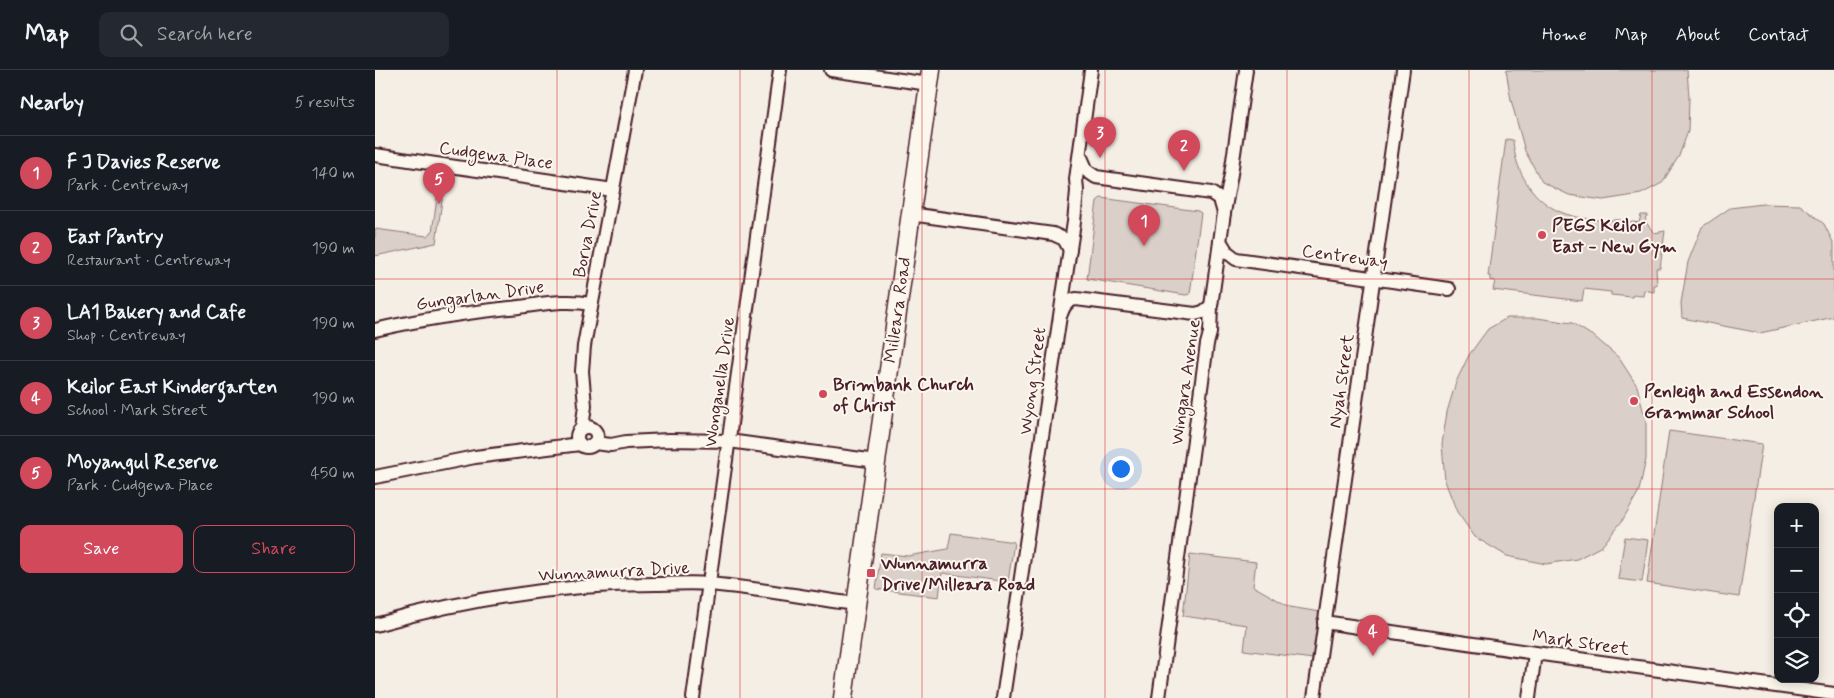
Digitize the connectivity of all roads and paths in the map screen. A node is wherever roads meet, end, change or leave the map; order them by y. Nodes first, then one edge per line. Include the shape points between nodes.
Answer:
1 (635, 70) edge
2 (780, 70) edge
3 (831, 70) edge
4 (1091, 70) edge
5 (1246, 70) edge
6 (1403, 70) edge
7 (930, 77) edge
8 (1079, 153) junction
9 (375, 156) edge
10 (1231, 174) junction
11 (1096, 177) junction
12 (613, 190) junction
13 (1077, 191) junction
14 (1214, 194) junction
15 (1224, 213) junction
16 (910, 214) junction
17 (1074, 222) junction
18 (1053, 234) junction
19 (1220, 241) junction
20 (1070, 250) junction
21 (1236, 259) junction
22 (1217, 272) junction
23 (1373, 278) junction
24 (1065, 282) junction
25 (1449, 289) dead end
26 (1082, 299) junction
27 (591, 304) junction
28 (1211, 306) junction
29 (1195, 314) junction
30 (1059, 318) junction
31 (375, 330) edge
32 (1207, 344) junction
33 (587, 436) junction
34 (729, 441) junction
35 (876, 461) junction
36 (375, 477) edge
37 (709, 584) junction
38 (856, 604) junction
39 (1324, 622) junction
40 (375, 624) edge
41 (1535, 653) junction
42 (1834, 694) edge
43 (693, 698) edge
44 (843, 698) edge
45 (1003, 698) edge
46 (1159, 698) edge
47 (1314, 698) edge
48 (1529, 698) edge

1 - 12 street, Borva Drive
2 - 34 street, Wonganella Drive
3 - 7 street
4 - 8 street, Wyong Street
5 - 10 street, Wingara Avenue
6 - 23 street, Nyah Street
7 - 16 main road, Milleara Road
8 - 11 street via 1087,172
8 - 13 street, Wyong Street
9 - 12 street, Cudgewa Place
10 - 14 street
10 - 15 street, Wingara Avenue
11 - 13 street via 1086,181
11 - 14 street
12 - 27 street, Borva Drive
13 - 17 street, Wyong Street
14 - 15 street
15 - 19 street, Wingara Avenue
16 - 18 street
16 - 35 main road, Milleara Road
17 - 18 street
17 - 20 street, Wyong Street
18 - 20 street via 1064,239
19 - 21 street
19 - 22 street, Wingara Avenue
20 - 24 street, Wyong Street
21 - 22 street
21 - 23 street, Centreway
22 - 28 street, Wingara Avenue
23 - 25 street, Centreway
23 - 39 street, Nyah Street
24 - 26 street via 1071,294
24 - 30 street, Wyong Street
26 - 29 street
26 - 30 street via 1067,302
27 - 31 street, Gungarlan Drive via 566,302 509,308
27 - 33 street, Borva Drive via 582,358
28 - 29 street
28 - 32 street, Wingara Avenue
29 - 32 street via 1206,330
30 - 45 street, Wyong Street
32 - 46 street, Wingara Avenue
33 - 34 street via 626,442
33 - 36 street via 554,446 475,456
34 - 35 street
34 - 37 street, Wonganella Drive
35 - 38 main road, Milleara Road
37 - 38 street, Wunnamurra Drive
37 - 40 street, Wunnamurra Drive via 562,589 489,599
37 - 43 street, Wonganella Drive
38 - 44 main road, Milleara Road
39 - 41 street, Mark Street
39 - 47 street, Nyah Street
41 - 42 street, Mark Street
41 - 48 street

